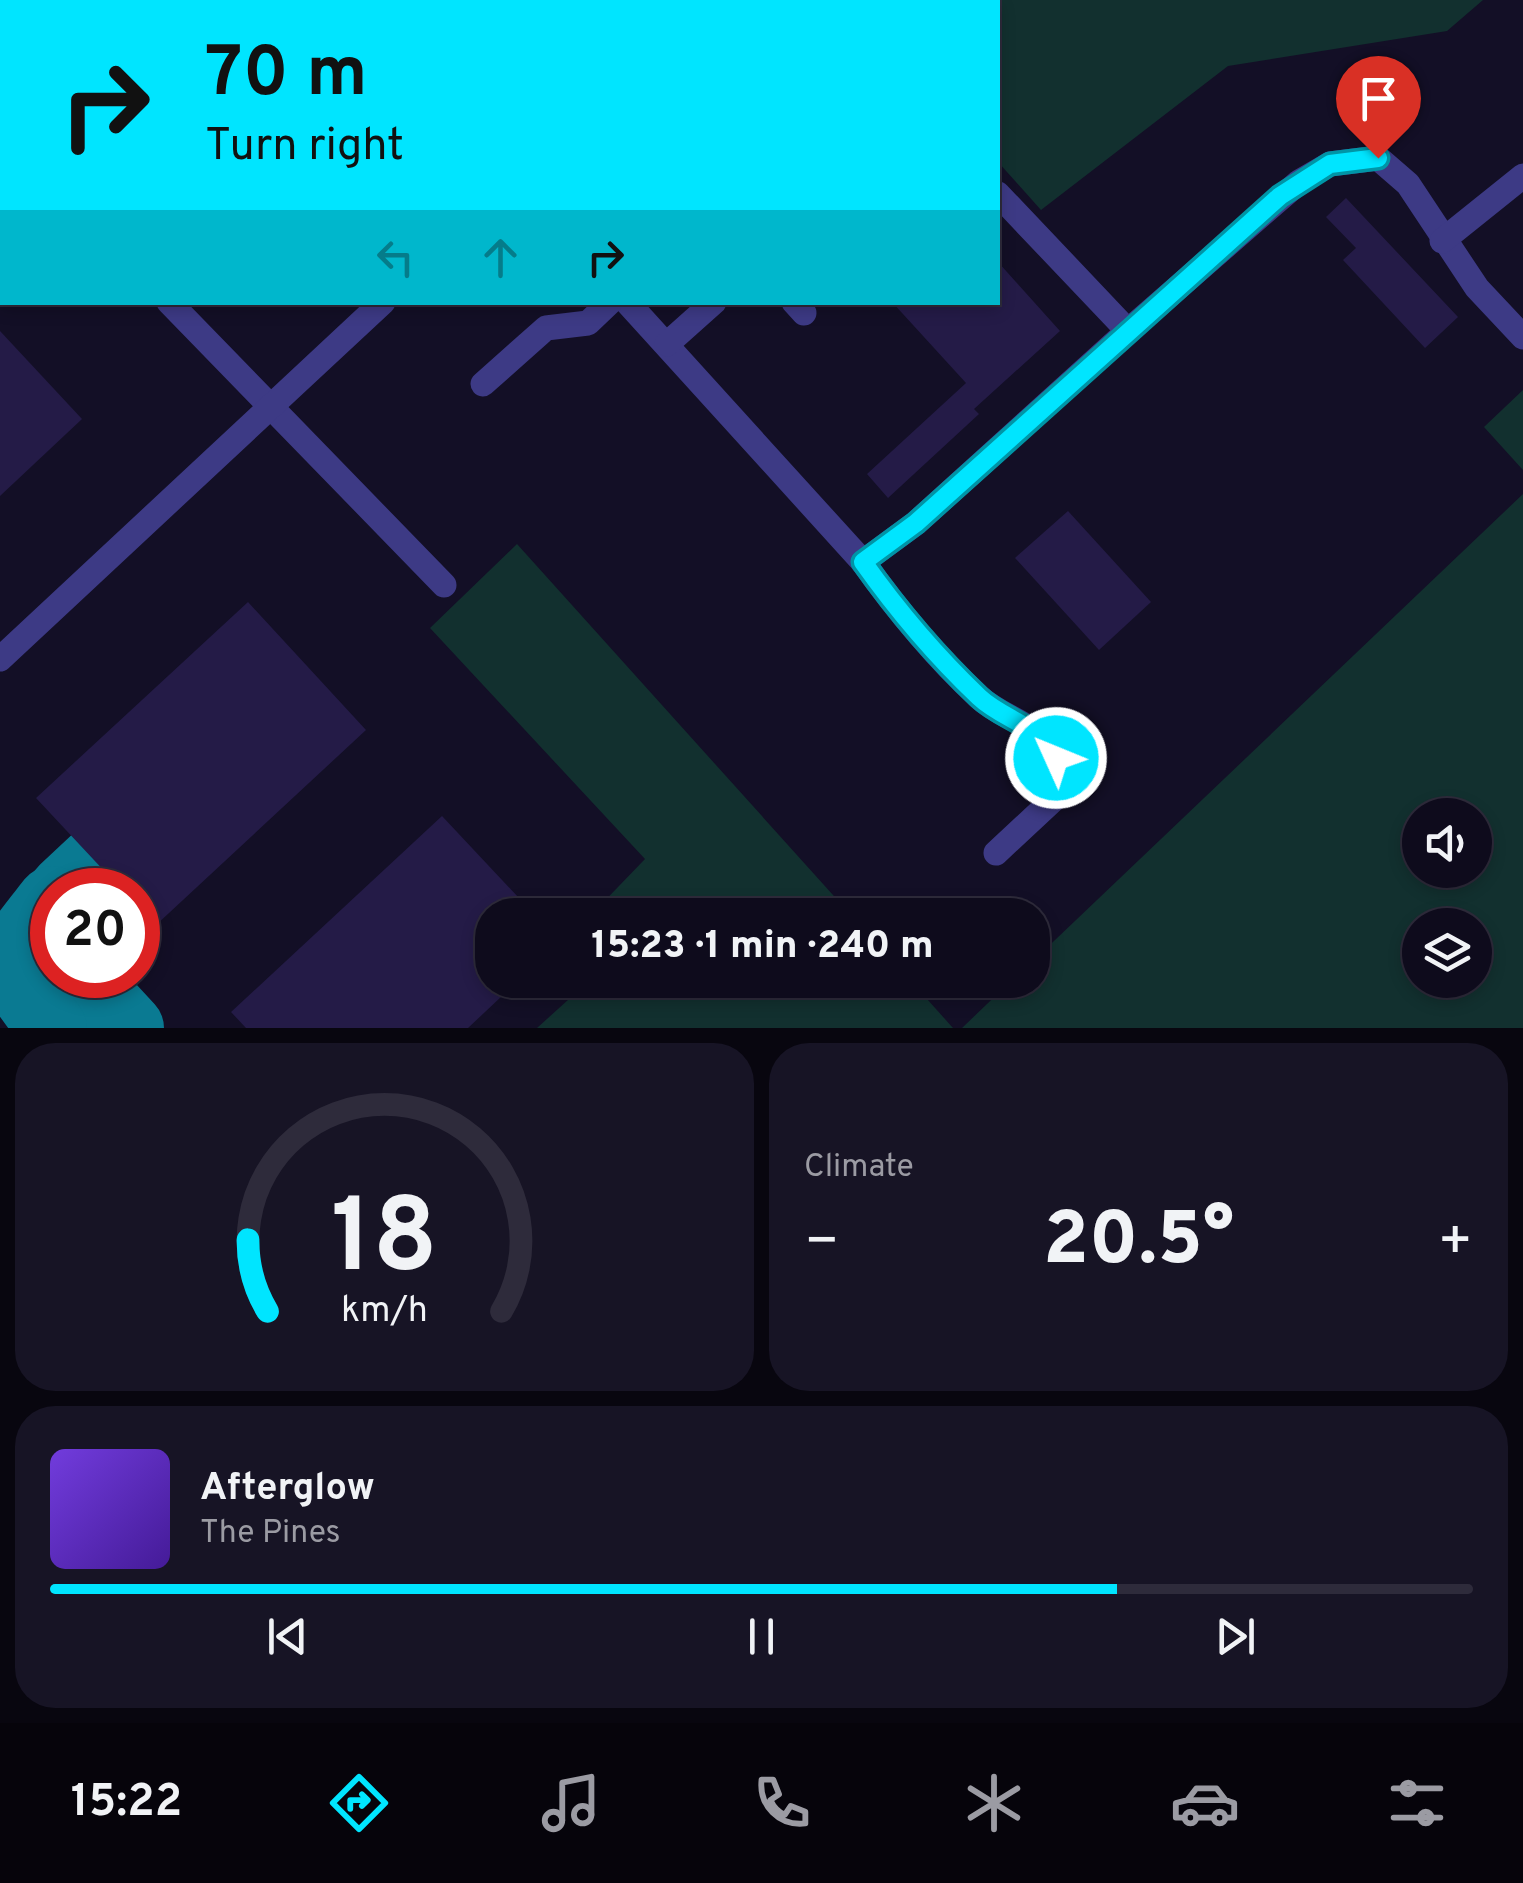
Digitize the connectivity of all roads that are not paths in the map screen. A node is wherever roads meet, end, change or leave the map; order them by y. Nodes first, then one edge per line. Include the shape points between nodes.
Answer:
1 (1523, 176) edge
2 (1000, 196) edge
3 (1442, 241) junction
4 (172, 305) edge
5 (380, 305) edge
6 (607, 305) edge
7 (630, 305) edge
8 (711, 305) edge
9 (1128, 332) junction
10 (1523, 337) edge
11 (667, 344) junction
12 (483, 384) dead end
13 (270, 406) junction
14 (863, 562) junction
15 (444, 585) dead end
16 (0, 659) edge
17 (996, 853) dead end

1 - 3 lane
2 - 9 lane
3 - 9 lane via 1396,170 1378,158 1330,164 1280,196
3 - 10 lane
4 - 13 lane
5 - 13 lane
6 - 12 lane via 588,322 546,328
7 - 11 lane
8 - 11 lane
9 - 14 lane via 916,523
11 - 14 lane
13 - 15 lane
13 - 16 lane
14 - 17 lane via 980,699 1052,749 1059,770 1056,797

